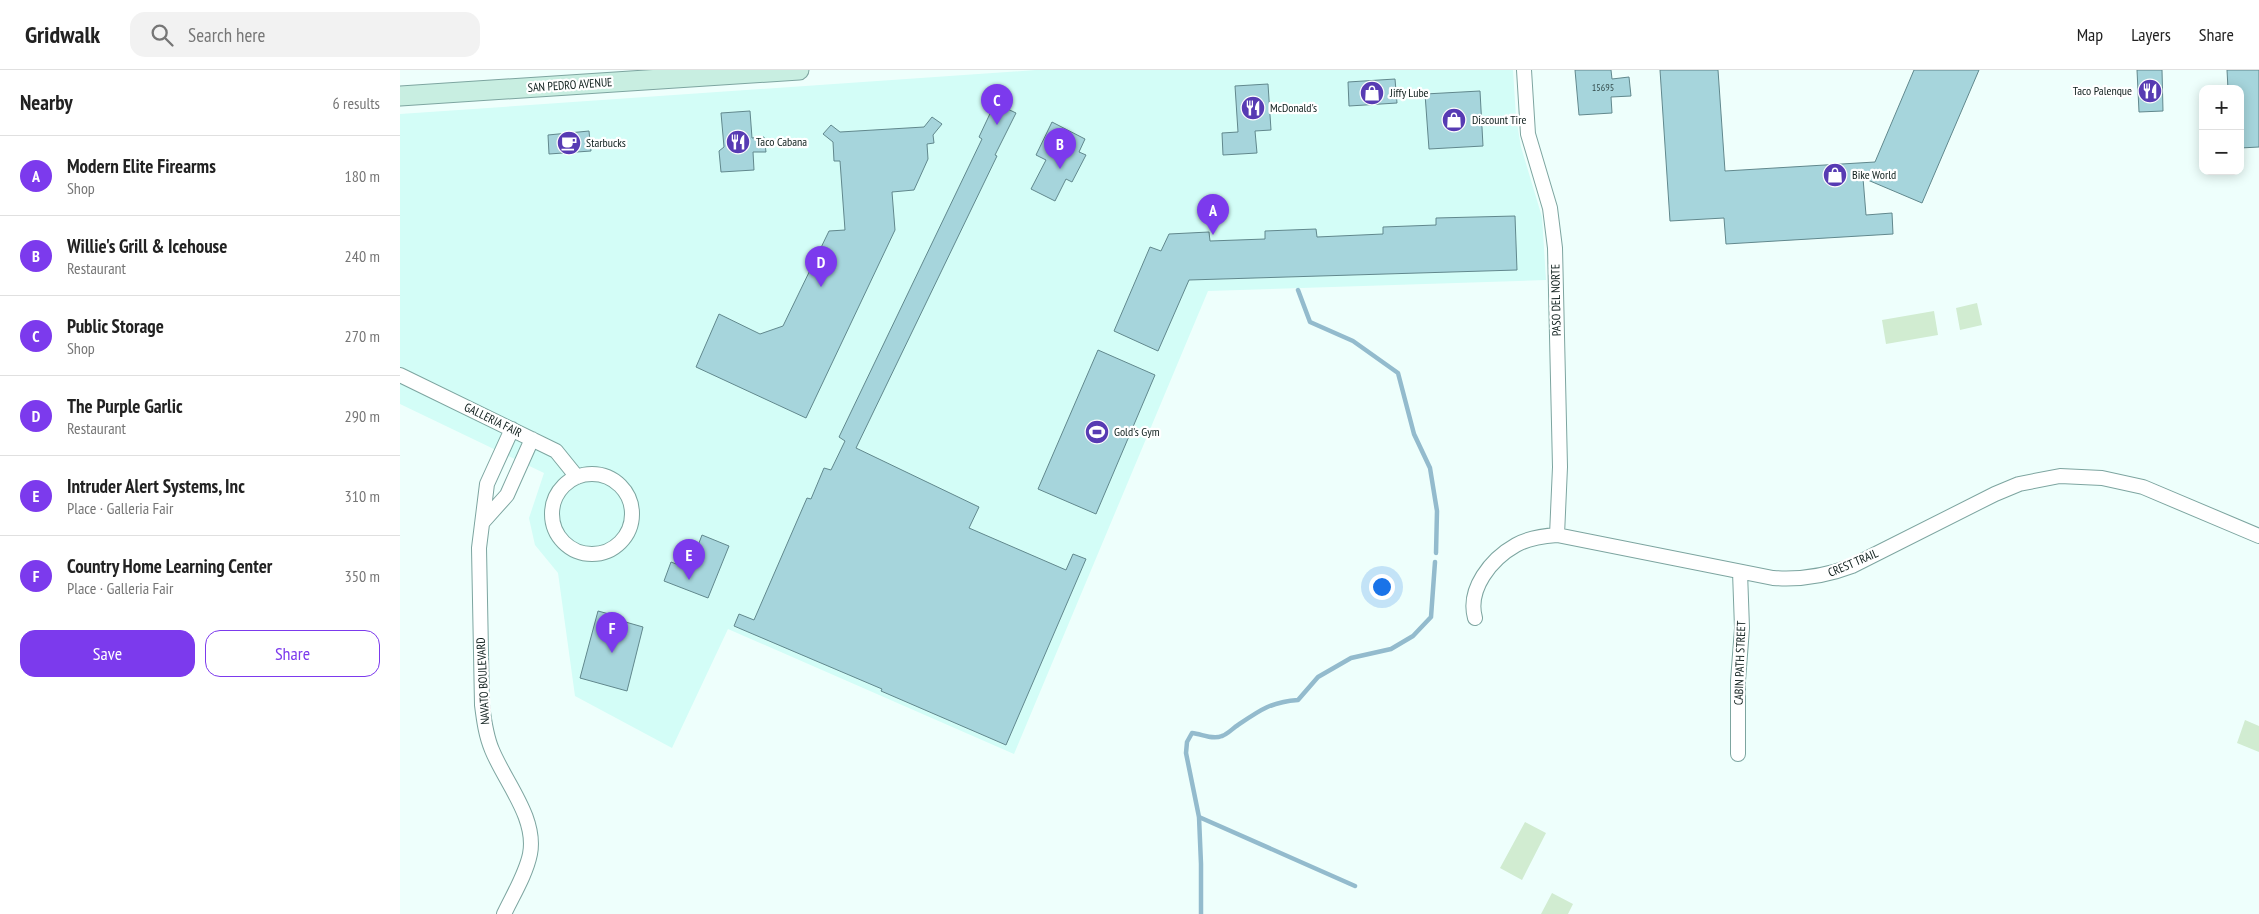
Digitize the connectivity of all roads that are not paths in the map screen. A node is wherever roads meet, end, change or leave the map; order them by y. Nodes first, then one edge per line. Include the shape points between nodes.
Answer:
1 (799, 70) edge
2 (1524, 70) edge
3 (400, 96) edge
4 (400, 376) edge
5 (512, 429) junction
6 (532, 439) junction
7 (576, 477) junction
8 (482, 524) junction
9 (1557, 534) junction
10 (2259, 536) edge
11 (1740, 572) junction
12 (1475, 618) dead end
13 (1738, 754) dead end
14 (504, 914) edge

1 - 3 main road, SAN PEDRO AVENUE
2 - 9 street, PASO DEL NORTE via 1528,134 1550,208 1555,248 1560,467
4 - 5 street, GALLERIA FAIR
5 - 6 street, GALLERIA FAIR
5 - 8 street, NAVATO BOULEVARD via 487,484
6 - 7 street, GALLERIA FAIR via 556,450
6 - 8 street via 507,494
7 - 7 street via 565,484 556,496 553,516 558,535 568,546 580,552 594,554 607,551 625,536 632,512 629,500 623,489 605,476 588,474
8 - 14 street, NAVATO BOULEVARD via 479,548 485,730 530,834 530,853
9 - 11 street, CREST TRAIL
9 - 12 street, CREST TRAIL via 1516,545 1493,565 1472,599
10 - 11 street, CREST TRAIL via 2143,487 2102,478 2060,476 2019,484 1995,494 1837,572 1790,579
11 - 13 street, CABIN PATH STREET via 1742,628

